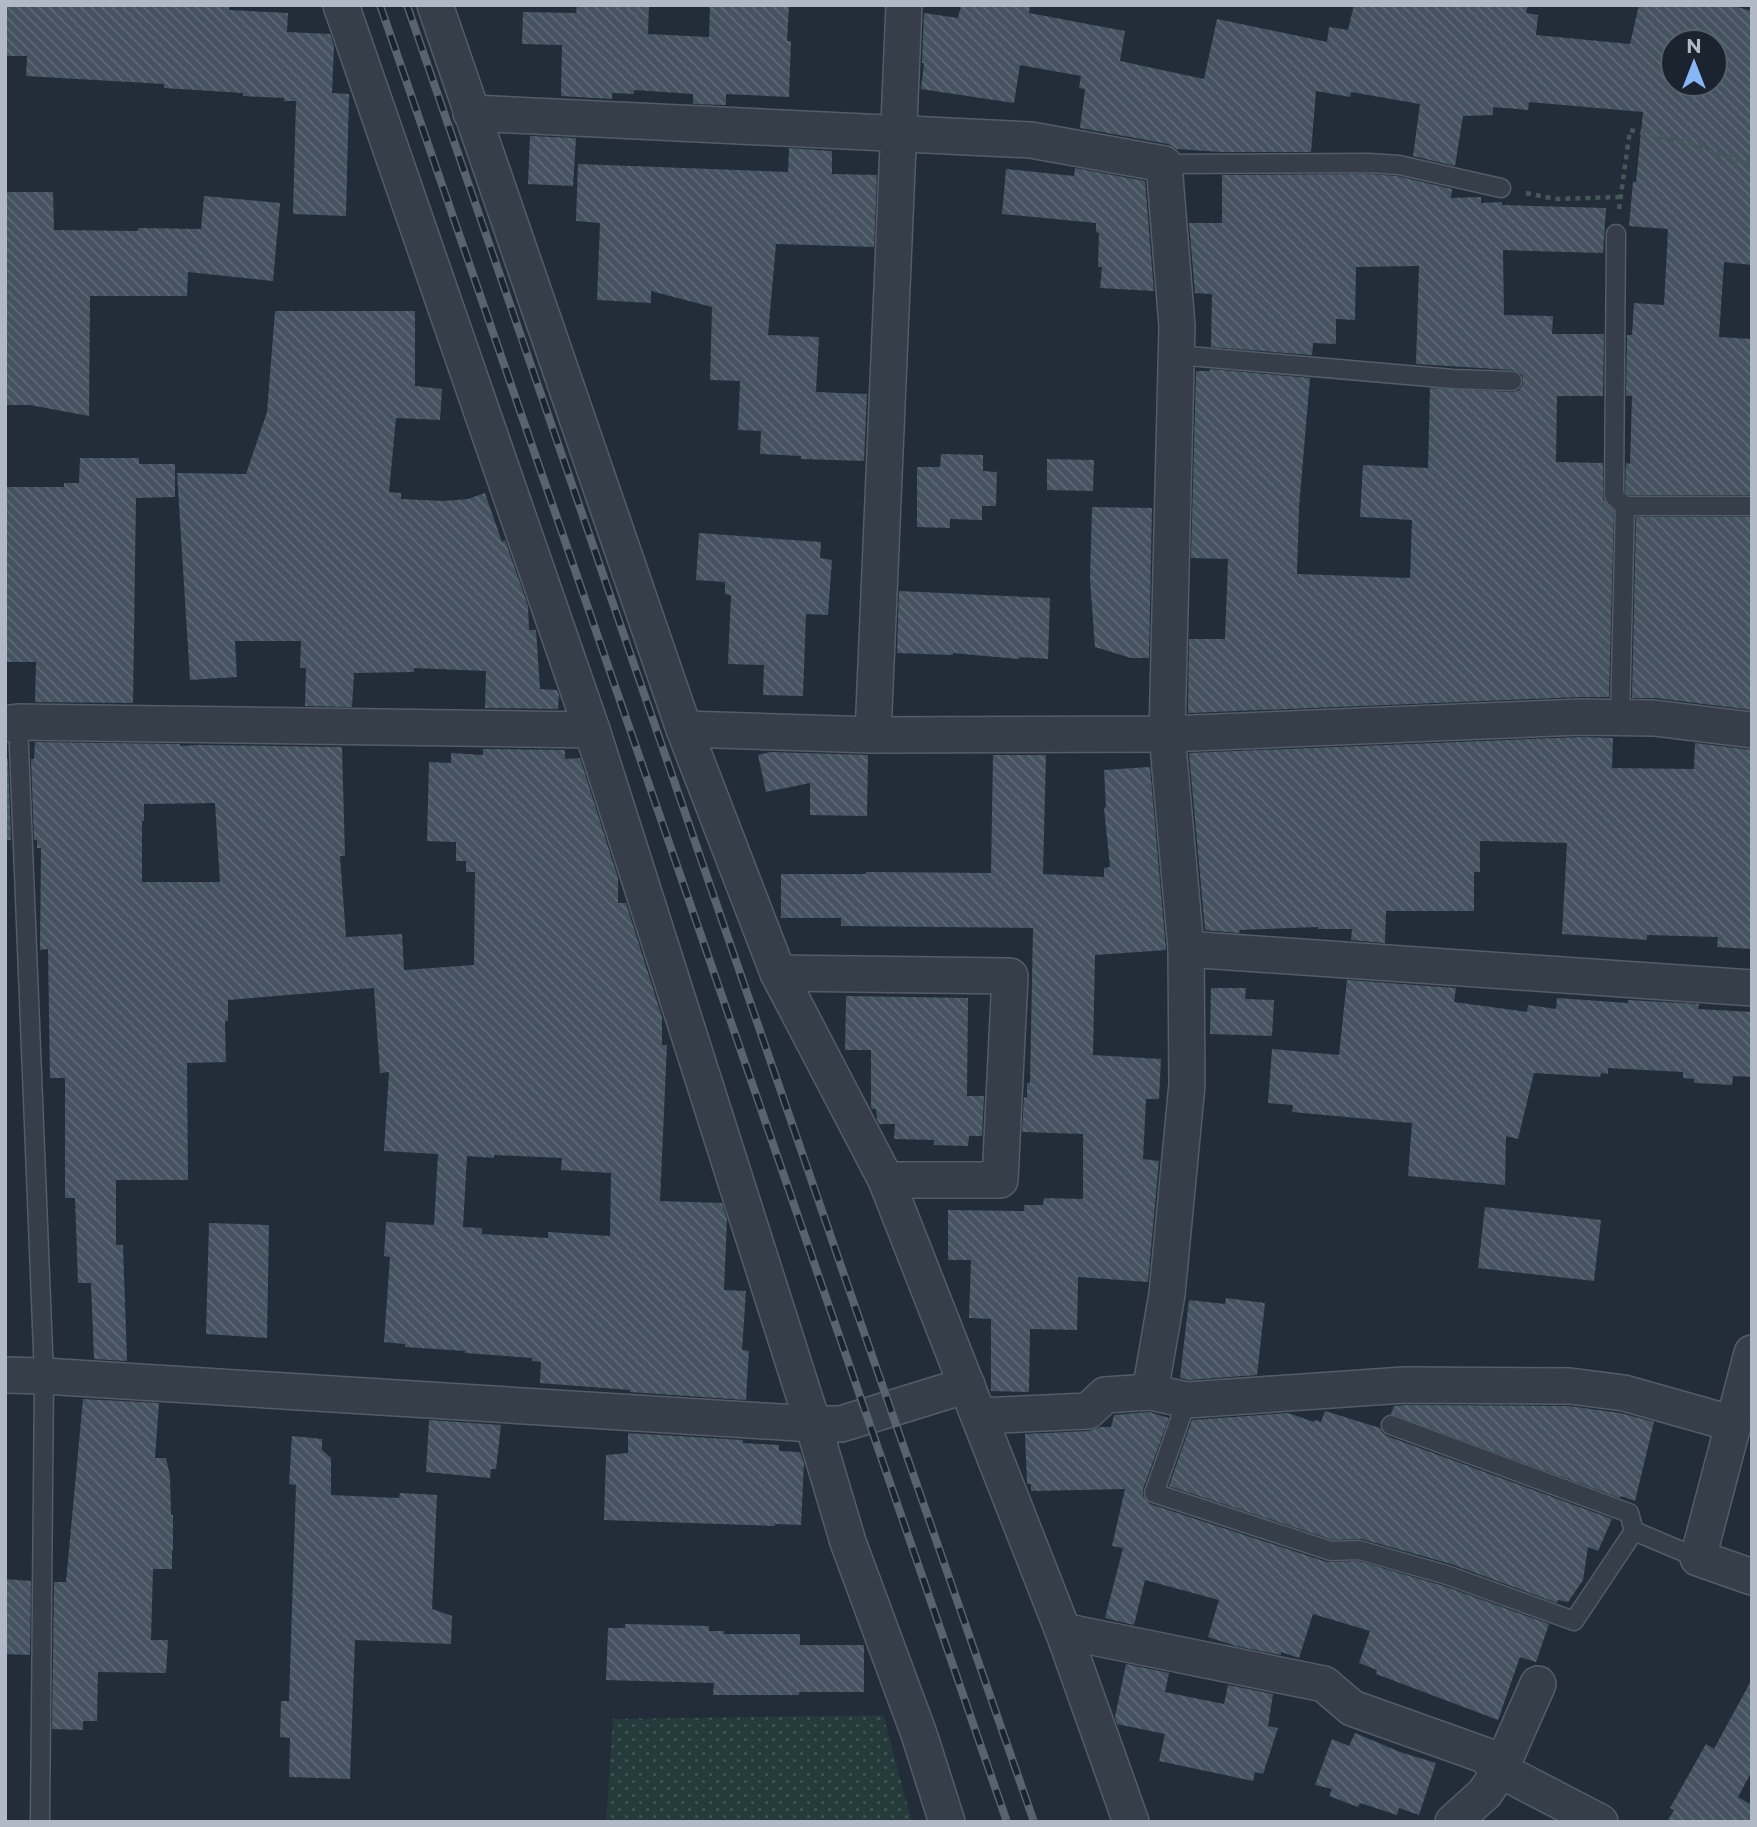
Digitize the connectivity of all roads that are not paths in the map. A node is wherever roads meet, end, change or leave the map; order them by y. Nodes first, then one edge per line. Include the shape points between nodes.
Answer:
1 (341, 5) edge
2 (435, 5) edge
3 (904, 5) edge
4 (471, 113) junction
5 (899, 133) junction
6 (1164, 164) junction
7 (1501, 188) road end
8 (1616, 234) road end
9 (1177, 355) junction
10 (1512, 381) dead end
11 (1625, 506) junction
12 (1752, 506) edge
13 (1620, 718) junction
14 (12, 723) edge
15 (684, 729) junction
16 (592, 730) junction
17 (1752, 730) edge
18 (1167, 734) junction
19 (873, 735) junction
20 (1186, 949) junction
21 (778, 973) junction
22 (1752, 988) edge
23 (886, 1180) junction
24 (1752, 1353) edge
25 (5, 1375) edge
26 (44, 1376) junction
27 (1150, 1392) junction
28 (1187, 1400) junction
29 (973, 1401) junction
30 (813, 1424) junction
31 (1734, 1424) junction
32 (1391, 1425) dead end
33 (1634, 1531) junction
34 (1698, 1559) junction
35 (1752, 1577) edge
36 (1063, 1631) junction
37 (1538, 1684) dead end
38 (1500, 1770) junction
39 (40, 1822) edge
40 (947, 1822) edge
41 (1131, 1822) edge
42 (1453, 1822) edge
43 (1600, 1822) edge

1 - 16 street
2 - 4 street
3 - 5 street
4 - 5 street
4 - 15 street
5 - 6 street via 1031,139
5 - 19 street
6 - 7 lane via 1399,165
6 - 9 street
8 - 11 lane via 1614,496
9 - 10 lane
9 - 18 street
11 - 12 lane
11 - 13 lane
13 - 17 street
13 - 18 street
14 - 16 street
14 - 26 lane
15 - 19 street
15 - 21 street
16 - 30 street
18 - 19 street
18 - 20 street
20 - 22 street
20 - 27 street via 1187,1084 1167,1294
21 - 23 street
21 - 23 street via 1010,976 999,1180
23 - 29 street
24 - 31 street
25 - 26 street
26 - 30 street
26 - 39 lane
27 - 28 street
27 - 29 street via 1105,1395 1088,1411
28 - 31 street via 1404,1385 1570,1386 1624,1393
28 - 33 lane via 1154,1493 1331,1551 1359,1550 1447,1575 1574,1621
29 - 30 street via 841,1424
29 - 36 street
30 - 40 street via 848,1542
31 - 34 street
32 - 33 lane via 1629,1513
33 - 34 lane
34 - 35 street
36 - 38 street via 1324,1684 1352,1708 1484,1755
36 - 41 street
37 - 38 street
38 - 42 street via 1485,1794
38 - 43 street

